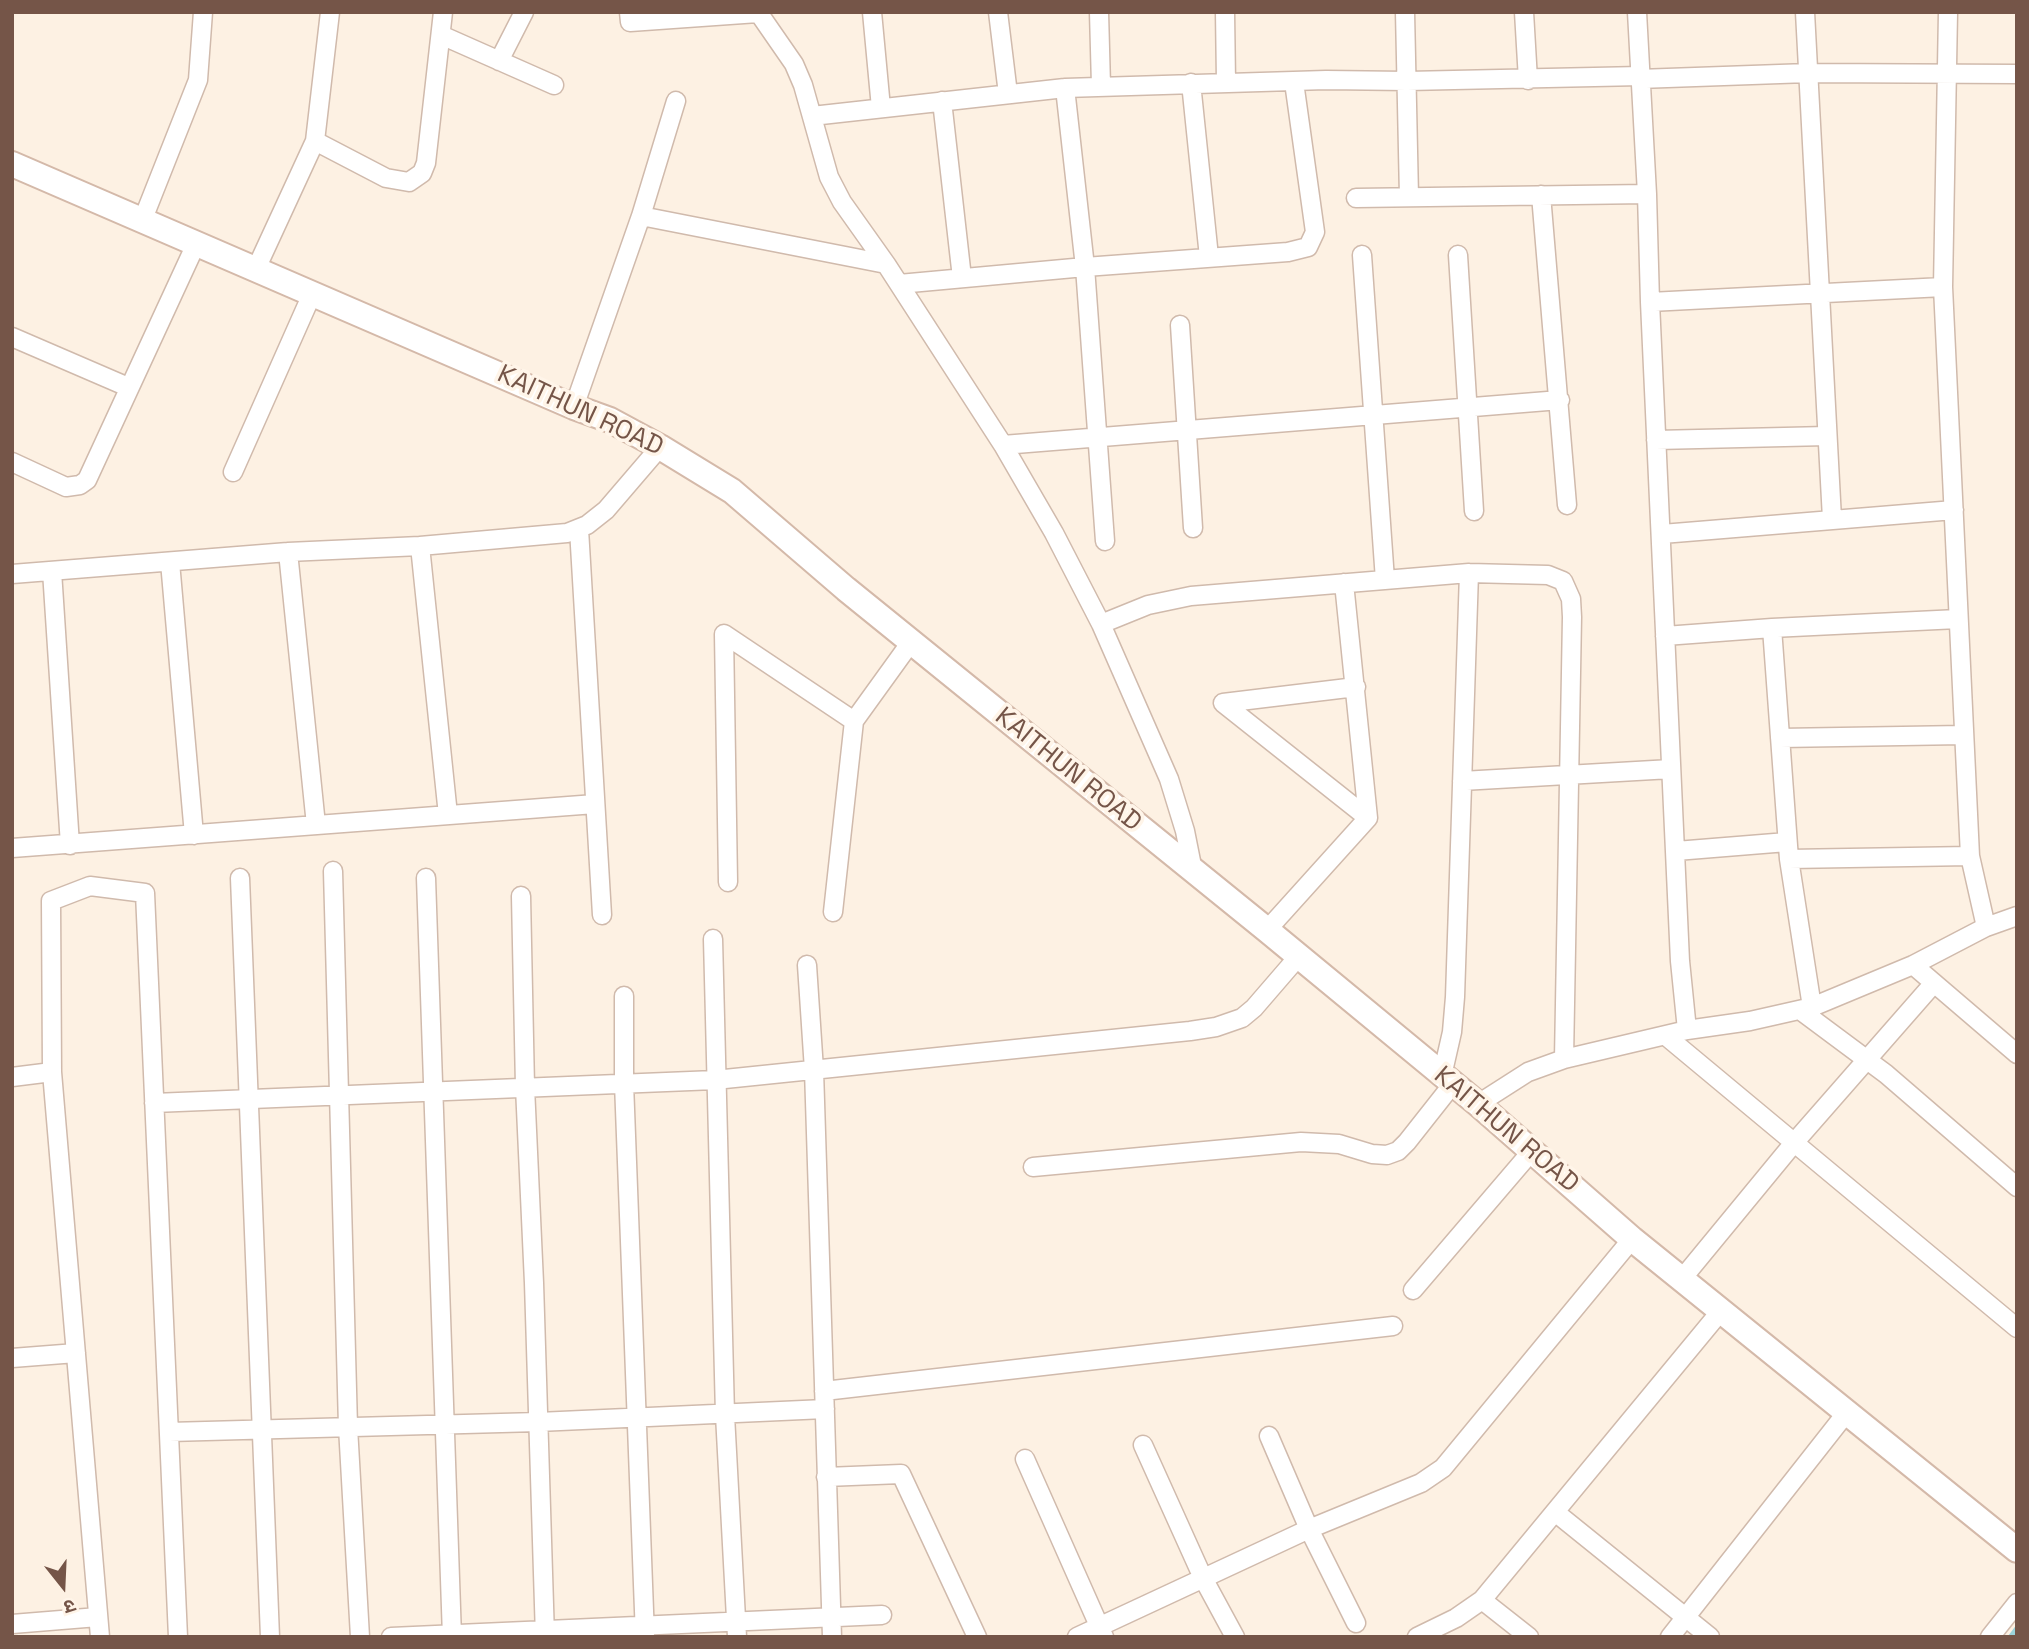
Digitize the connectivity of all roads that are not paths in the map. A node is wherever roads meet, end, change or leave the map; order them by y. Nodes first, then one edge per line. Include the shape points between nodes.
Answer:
1 (203, 12) edge
2 (330, 12) edge
3 (443, 12) edge
4 (524, 12) edge
5 (629, 12) edge
6 (872, 12) edge
7 (998, 12) edge
8 (1099, 12) edge
9 (1225, 12) edge
10 (1405, 12) edge
11 (1524, 12) edge
12 (1637, 12) edge
13 (1805, 12) edge
14 (1948, 12) edge
15 (758, 13) edge
16 (441, 34) junction
17 (499, 61) junction
18 (1808, 73) junction
19 (2017, 74) edge
20 (1948, 75) junction
21 (1640, 78) junction
22 (1528, 80) junction
23 (1407, 81) junction
24 (1226, 82) junction
25 (1294, 82) junction
26 (1191, 83) junction
27 (554, 85) dead end
28 (1101, 86) junction
29 (1065, 88) junction
30 (1008, 94) junction
31 (676, 101) dead end
32 (942, 101) junction
33 (881, 108) junction
34 (812, 116) junction
35 (315, 141) junction
36 (12, 164) edge
37 (1647, 194) junction
38 (1541, 195) junction
39 (1409, 197) junction
40 (1356, 198) dead end
41 (641, 216) junction
42 (143, 219) junction
43 (196, 244) junction
44 (1362, 255) dead end
45 (1458, 255) dead end
46 (1209, 257) junction
47 (886, 264) junction
48 (1086, 267) junction
49 (256, 270) junction
50 (962, 278) junction
51 (899, 284) junction
52 (1943, 287) junction
53 (1819, 293) junction
54 (312, 294) junction
55 (1650, 302) junction
56 (1180, 324) dead end
57 (12, 337) edge
58 (128, 387) junction
59 (1560, 400) junction
60 (574, 407) junction
61 (1468, 408) junction
62 (1373, 416) junction
63 (1187, 431) junction
64 (1827, 436) junction
65 (1098, 438) junction
66 (1656, 440) junction
67 (1003, 445) junction
68 (660, 447) junction
69 (12, 462) edge
70 (233, 472) dead end
71 (1567, 505) dead end
72 (1954, 510) junction
73 (1474, 511) dead end
74 (1832, 519) junction
75 (1193, 528) dead end
76 (579, 529) junction
77 (1662, 534) junction
78 (1105, 541) dead end
79 (420, 546) junction
80 (288, 552) junction
81 (170, 562) junction
82 (52, 571) junction
83 (1469, 573) junction
84 (12, 574) edge
85 (1385, 580) junction
86 (1344, 583) junction
87 (1958, 619) junction
88 (1101, 624) junction
89 (1772, 628) junction
90 (1665, 635) junction
91 (911, 642) junction
92 (1356, 687) junction
93 (853, 721) junction
94 (1963, 735) junction
95 (1780, 738) junction
96 (1671, 769) junction
97 (1570, 774) junction
98 (1462, 781) junction
99 (595, 804) junction
100 (448, 815) junction
101 (1368, 818) junction
102 (316, 825) junction
103 (194, 835) junction
104 (70, 845) junction
105 (12, 848) edge
106 (1788, 850) junction
107 (1676, 851) junction
108 (1970, 856) junction
109 (332, 870) dead end
110 (1193, 871) junction
111 (240, 878) dead end
112 (426, 878) dead end
113 (728, 882) dead end
114 (521, 896) dead end
115 (833, 912) dead end
116 (602, 915) dead end
117 (2017, 916) edge
118 (1986, 927) junction
119 (1267, 930) junction
120 (713, 939) dead end
121 (1298, 957) junction
122 (807, 965) dead end
123 (1913, 965) junction
124 (1934, 983) junction
125 (624, 996) dead end
126 (1806, 1009) junction
127 (1687, 1030) junction
128 (1666, 1036) junction
129 (2017, 1054) edge
130 (1564, 1059) junction
131 (1866, 1059) junction
132 (814, 1070) junction
133 (52, 1072) junction
134 (12, 1077) edge
135 (715, 1080) junction
136 (1447, 1080) junction
137 (624, 1083) junction
138 (525, 1087) junction
139 (434, 1092) junction
140 (338, 1096) junction
141 (248, 1099) junction
142 (154, 1103) junction
143 (1478, 1104) junction
144 (1793, 1144) junction
145 (1531, 1152) junction
146 (1033, 1167) dead end
147 (2017, 1187) edge
148 (1632, 1239) junction
149 (1681, 1280) junction
150 (1413, 1290) dead end
151 (1720, 1312) junction
152 (1393, 1326) dead end
153 (2017, 1328) edge
154 (76, 1353) junction
155 (12, 1358) edge
156 (824, 1391) junction
157 (825, 1409) junction
158 (1847, 1412) junction
159 (725, 1415) junction
160 (638, 1418) junction
161 (538, 1423) junction
162 (446, 1425) junction
163 (348, 1427) junction
164 (262, 1430) junction
165 (169, 1432) junction
166 (1269, 1436) dead end
167 (1143, 1446) dead end
168 (1025, 1459) dead end
169 (826, 1477) junction
170 (1555, 1512) junction
171 (1309, 1529) junction
172 (2017, 1550) edge
173 (1203, 1578) junction
174 (1482, 1600) junction
175 (2017, 1603) edge
176 (882, 1615) dead end
177 (98, 1617) junction
178 (831, 1617) junction
179 (1685, 1617) junction
180 (1356, 1623) dead end
181 (12, 1624) edge
182 (737, 1629) edge
183 (645, 1631) edge
184 (1102, 1632) edge
185 (545, 1633) edge
186 (452, 1635) edge
187 (100, 1637) edge
188 (178, 1637) edge
189 (270, 1637) edge
190 (360, 1637) edge
191 (391, 1637) edge
192 (832, 1637) edge
193 (977, 1637) edge
194 (1077, 1637) edge
195 (1236, 1637) edge
196 (1417, 1637) edge
197 (1529, 1637) edge
198 (1670, 1637) edge
199 (1710, 1637) edge
200 (1990, 1637) edge

1 - 42 street via 198,80
2 - 35 street
3 - 16 street
4 - 17 street
5 - 15 street via 630,22
6 - 33 street
7 - 30 street
8 - 28 street
9 - 24 street
10 - 23 street
11 - 22 street
12 - 21 street
13 - 18 street
14 - 20 street
15 - 34 street via 794,64
16 - 17 street
16 - 35 street via 426,163 416,179 386,178
17 - 27 street
18 - 20 street
18 - 21 street
18 - 53 street
19 - 20 street
20 - 52 street
21 - 22 street
21 - 37 street
22 - 23 street
23 - 25 street
23 - 39 street
24 - 25 street
24 - 26 street
25 - 46 street via 1313,241 1288,253
26 - 28 street
26 - 46 street
28 - 29 street
29 - 30 street
29 - 48 street
30 - 32 street
31 - 41 street
32 - 33 street
32 - 50 street
33 - 34 street
34 - 47 street via 829,177
35 - 49 street
36 - 42 street, KAITHUN ROAD
37 - 38 street
37 - 55 street
38 - 39 street
38 - 59 street
39 - 40 street
41 - 47 street
41 - 60 street
42 - 43 street, KAITHUN ROAD
43 - 49 street, KAITHUN ROAD
43 - 58 street
44 - 62 street
45 - 61 street
46 - 48 street
47 - 51 street
48 - 50 street
48 - 65 street
49 - 54 street, KAITHUN ROAD
50 - 51 street
51 - 67 street
52 - 53 street
52 - 72 street
53 - 55 street
53 - 64 street
54 - 60 street, KAITHUN ROAD
54 - 70 street
55 - 66 street
56 - 63 street
57 - 58 street
58 - 69 street via 93,471 80,485 59,485
59 - 61 street
59 - 71 street
60 - 68 street, KAITHUN ROAD
61 - 62 street
61 - 73 street
62 - 63 street
62 - 85 street
63 - 65 street
63 - 75 street
64 - 66 street
64 - 74 street
65 - 67 street
65 - 78 street
66 - 77 street
67 - 88 street
68 - 76 street via 606,510
68 - 91 street, KAITHUN ROAD via 732,491
72 - 74 street
72 - 87 street
74 - 77 street
76 - 79 street
76 - 99 street
77 - 90 street
79 - 80 street
79 - 100 street
80 - 81 street
80 - 102 street
81 - 82 street
81 - 103 street
82 - 84 street
82 - 104 street
83 - 85 street
83 - 97 street via 1548,575 1567,587 1573,617
83 - 98 street
85 - 86 street
86 - 88 street via 1191,596
86 - 92 street
87 - 89 street
87 - 94 street
88 - 110 street via 1169,779
89 - 90 street
89 - 95 street
90 - 96 street
91 - 93 street
91 - 110 street, KAITHUN ROAD
92 - 101 street
92 - 101 street via 1223,703
93 - 113 street via 724,634
93 - 115 street
94 - 95 street
94 - 108 street
95 - 106 street
96 - 97 street
96 - 107 street
97 - 98 street
97 - 130 street
98 - 136 street via 1455,997
99 - 100 street
99 - 116 street
100 - 102 street
101 - 119 street
102 - 103 street
103 - 104 street
104 - 105 street
106 - 107 street
106 - 108 street
106 - 126 street
107 - 127 street
108 - 118 street
109 - 140 street
110 - 119 street, KAITHUN ROAD
111 - 141 street
112 - 139 street
114 - 138 street
117 - 118 street
118 - 123 street
119 - 121 street, KAITHUN ROAD
120 - 135 street
121 - 132 street via 1254,1008 1242,1018 1216,1027
121 - 136 street, KAITHUN ROAD
122 - 132 street
123 - 124 street
123 - 126 street
124 - 129 street
124 - 131 street
125 - 137 street
126 - 127 street
126 - 131 street
127 - 128 street
128 - 130 street
128 - 144 street
130 - 143 street via 1528,1072
131 - 144 street
131 - 147 street
132 - 135 street
132 - 156 street
133 - 134 street
133 - 142 street via 51,901 90,886 145,893
133 - 154 street
135 - 137 street
135 - 159 street
136 - 143 street, KAITHUN ROAD
136 - 146 street via 1407,1142 1387,1155 1339,1144 1301,1142
137 - 138 street
137 - 160 street
138 - 139 street
138 - 161 street
139 - 140 street
139 - 162 street
140 - 141 street
140 - 163 street
141 - 142 street
141 - 164 street
142 - 165 street
143 - 145 street, KAITHUN ROAD
144 - 149 street
144 - 153 street
145 - 148 street, KAITHUN ROAD
145 - 150 street
148 - 149 street, KAITHUN ROAD
148 - 171 street via 1443,1468 1421,1483
149 - 151 street, KAITHUN ROAD
151 - 158 street, KAITHUN ROAD
151 - 170 street
152 - 156 street
154 - 155 street
154 - 177 street
156 - 157 street
157 - 159 street
157 - 169 street
158 - 172 street, KAITHUN ROAD
158 - 179 street
159 - 160 street
159 - 182 street
160 - 161 street
160 - 183 street
161 - 162 street
161 - 185 street
162 - 163 street
162 - 186 street
163 - 164 street
163 - 190 street
164 - 165 street
164 - 189 street
165 - 188 street
166 - 171 street
167 - 173 street
168 - 184 street
169 - 178 street
169 - 193 street via 901,1474
170 - 174 street
170 - 179 street
171 - 173 street
171 - 180 street
173 - 184 street
173 - 195 street
174 - 196 street
174 - 197 street
175 - 200 street
176 - 178 street
177 - 181 street
177 - 187 street
178 - 182 street
178 - 192 street
179 - 198 street
179 - 199 street
182 - 183 street
183 - 185 street
184 - 194 street
185 - 186 street
186 - 191 street

